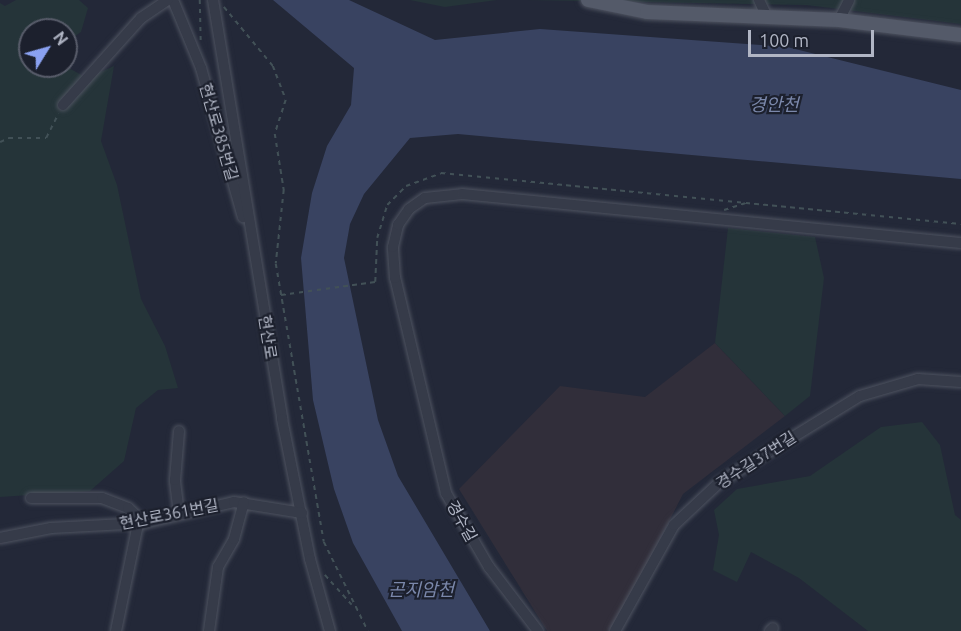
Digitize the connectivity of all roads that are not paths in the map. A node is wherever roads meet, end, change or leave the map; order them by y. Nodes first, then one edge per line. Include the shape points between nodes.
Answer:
1 (168, 0) edge
2 (173, 0) edge
3 (213, 0) edge
4 (588, 0) edge
5 (759, 0) edge
6 (849, 0) edge
7 (767, 17) junction
8 (839, 20) junction
9 (961, 35) edge
10 (63, 105) road end
11 (961, 243) edge
12 (257, 267) junction
13 (961, 382) edge
14 (179, 431) dead end
15 (31, 498) dead end
16 (244, 502) junction
17 (302, 513) junction
18 (179, 514) junction
19 (141, 523) junction
20 (0, 538) edge
21 (116, 631) edge
22 (209, 631) edge
23 (330, 631) edge
24 (538, 631) edge
25 (615, 631) edge

1 - 10 street via 141,18
2 - 12 street, 현산로385번길 via 201,68
3 - 12 street, 현산로
4 - 7 main road via 647,12
5 - 7 street
6 - 8 street
7 - 8 main road
8 - 9 main road
11 - 24 street, 경수길 via 462,194 425,198 409,209 398,225 393,248 395,278 446,493 457,518
12 - 17 street, 현산로
13 - 25 street, 경수길37번길 via 918,379 860,396 720,482 674,525
14 - 18 street via 175,480
15 - 19 street via 102,498 128,508
16 - 17 street, 현산로361번길 via 278,512
16 - 18 street, 현산로361번길
16 - 22 street via 234,539 218,567
17 - 23 street, 현산로
18 - 19 street, 현산로361번길
19 - 20 street, 현산로361번길 via 51,528
19 - 21 street

